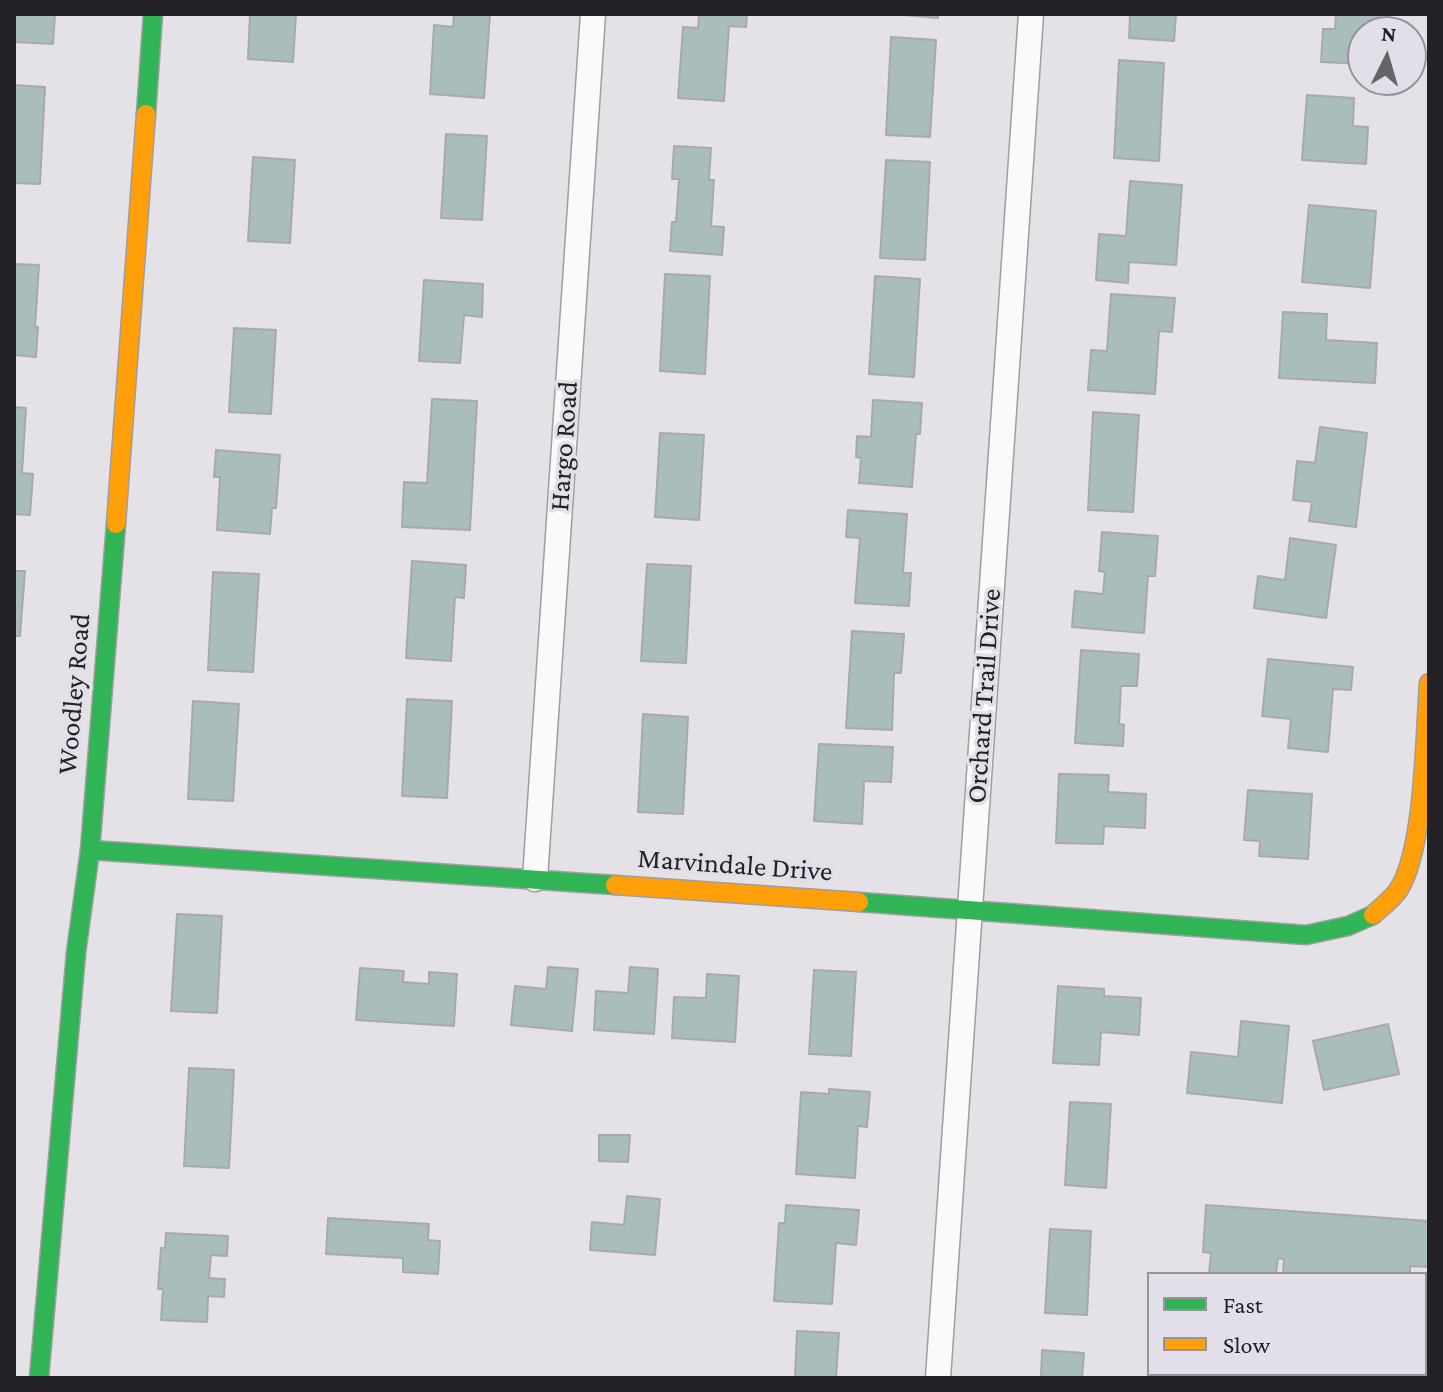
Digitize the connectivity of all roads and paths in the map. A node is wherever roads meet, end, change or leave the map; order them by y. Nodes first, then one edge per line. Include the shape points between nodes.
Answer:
1 (153, 14) edge
2 (593, 14) edge
3 (1031, 14) edge
4 (1429, 683) edge
5 (90, 850) junction
6 (535, 879) junction
7 (970, 909) junction
8 (39, 1378) edge
9 (938, 1378) edge

1 - 5 street, Woodley Road
2 - 6 street, Hargo Road
3 - 7 street, Orchard Trail Drive
4 - 7 street, Marvindale Drive via 1411,863 1398,891 1372,916 1306,935
5 - 6 street, Marvindale Drive
5 - 8 street, Woodley Road via 76,953
6 - 7 street, Marvindale Drive
7 - 9 street, Orchard Trail Drive

